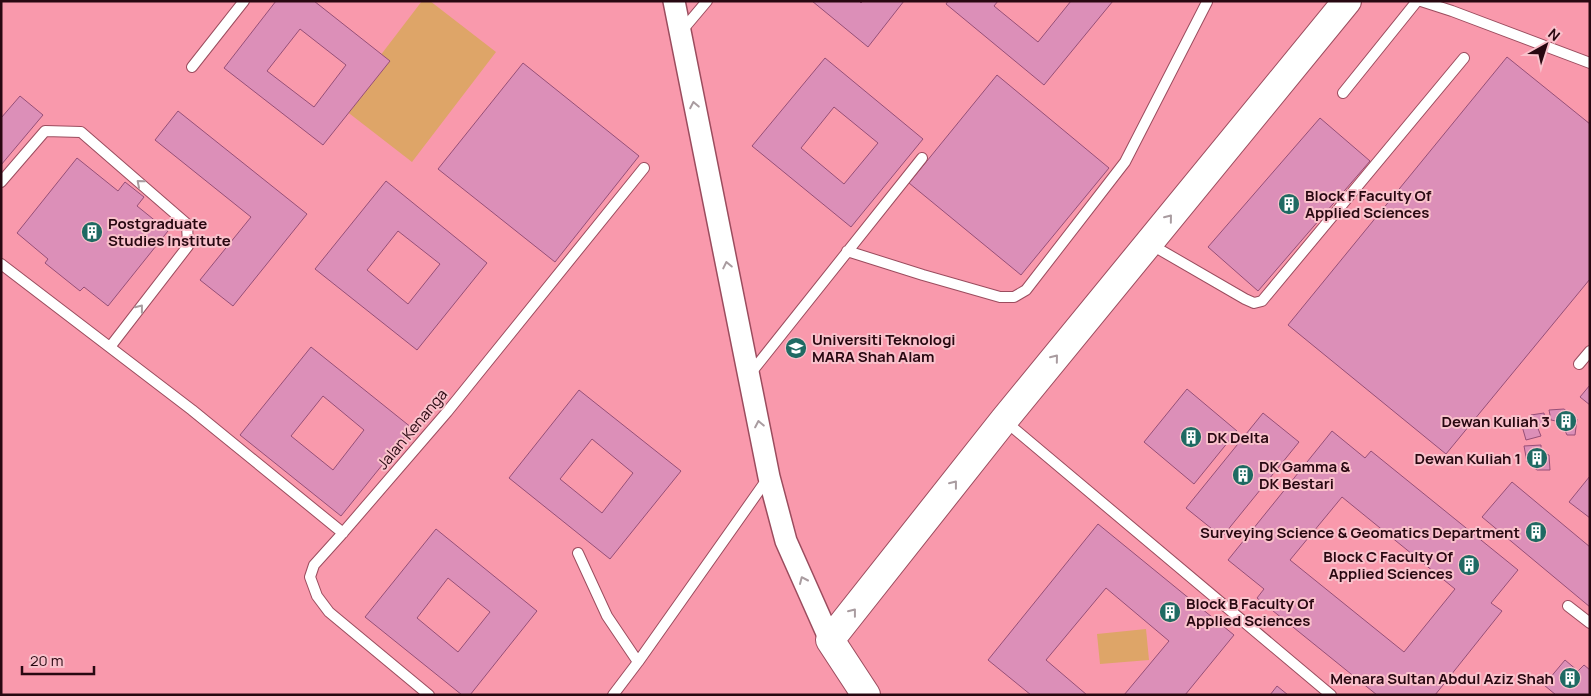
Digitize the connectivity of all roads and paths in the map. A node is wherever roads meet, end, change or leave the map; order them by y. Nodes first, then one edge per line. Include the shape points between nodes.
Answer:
1 (244, 1) edge
2 (674, 1) edge
3 (708, 1) edge
4 (1347, 1) edge
5 (1417, 1) edge
6 (1421, 1) edge
7 (1208, 2) edge
8 (680, 34) junction
9 (1464, 58) dead end
10 (1590, 63) edge
11 (192, 66) dead end
12 (1343, 93) dead end
13 (922, 158) dead end
14 (644, 168) dead end
15 (1, 182) edge
16 (1149, 244) junction
17 (846, 251) junction
18 (1, 264) edge
19 (110, 347) junction
20 (1590, 351) edge
21 (1579, 364) dead end
22 (750, 374) junction
23 (1004, 420) junction
24 (769, 476) junction
25 (343, 533) junction
26 (578, 553) dead end
27 (1568, 606) dead end
28 (1590, 623) edge
29 (830, 640) junction
30 (638, 662) junction
31 (429, 695) edge
32 (613, 695) edge
33 (866, 695) edge
34 (1331, 695) edge

1 - 11 lane
2 - 8 street
3 - 8 lane
16 -> 4 street
5 - 12 lane
6 - 10 lane
7 - 17 lane via 1125,162 1026,290 1014,296 1000,297
22 -> 8 street
9 - 16 lane via 1262,301 1254,303 1245,299
13 - 17 lane
14 - 25 lane, Jalan Kenanga via 447,412
19 -> 15 lane via 188,246 187,224 81,132 46,131
23 -> 16 street
17 - 22 lane
18 - 19 lane
19 - 25 lane
20 - 21 lane
24 -> 22 street
29 -> 23 street
23 - 34 lane
29 -> 24 street via 786,541
24 - 30 lane
25 - 31 lane, Jalan Kenanga via 314,564 310,577 317,596 335,618
26 - 30 lane via 607,616
27 - 28 lane
29 - 33 street
30 - 32 lane

